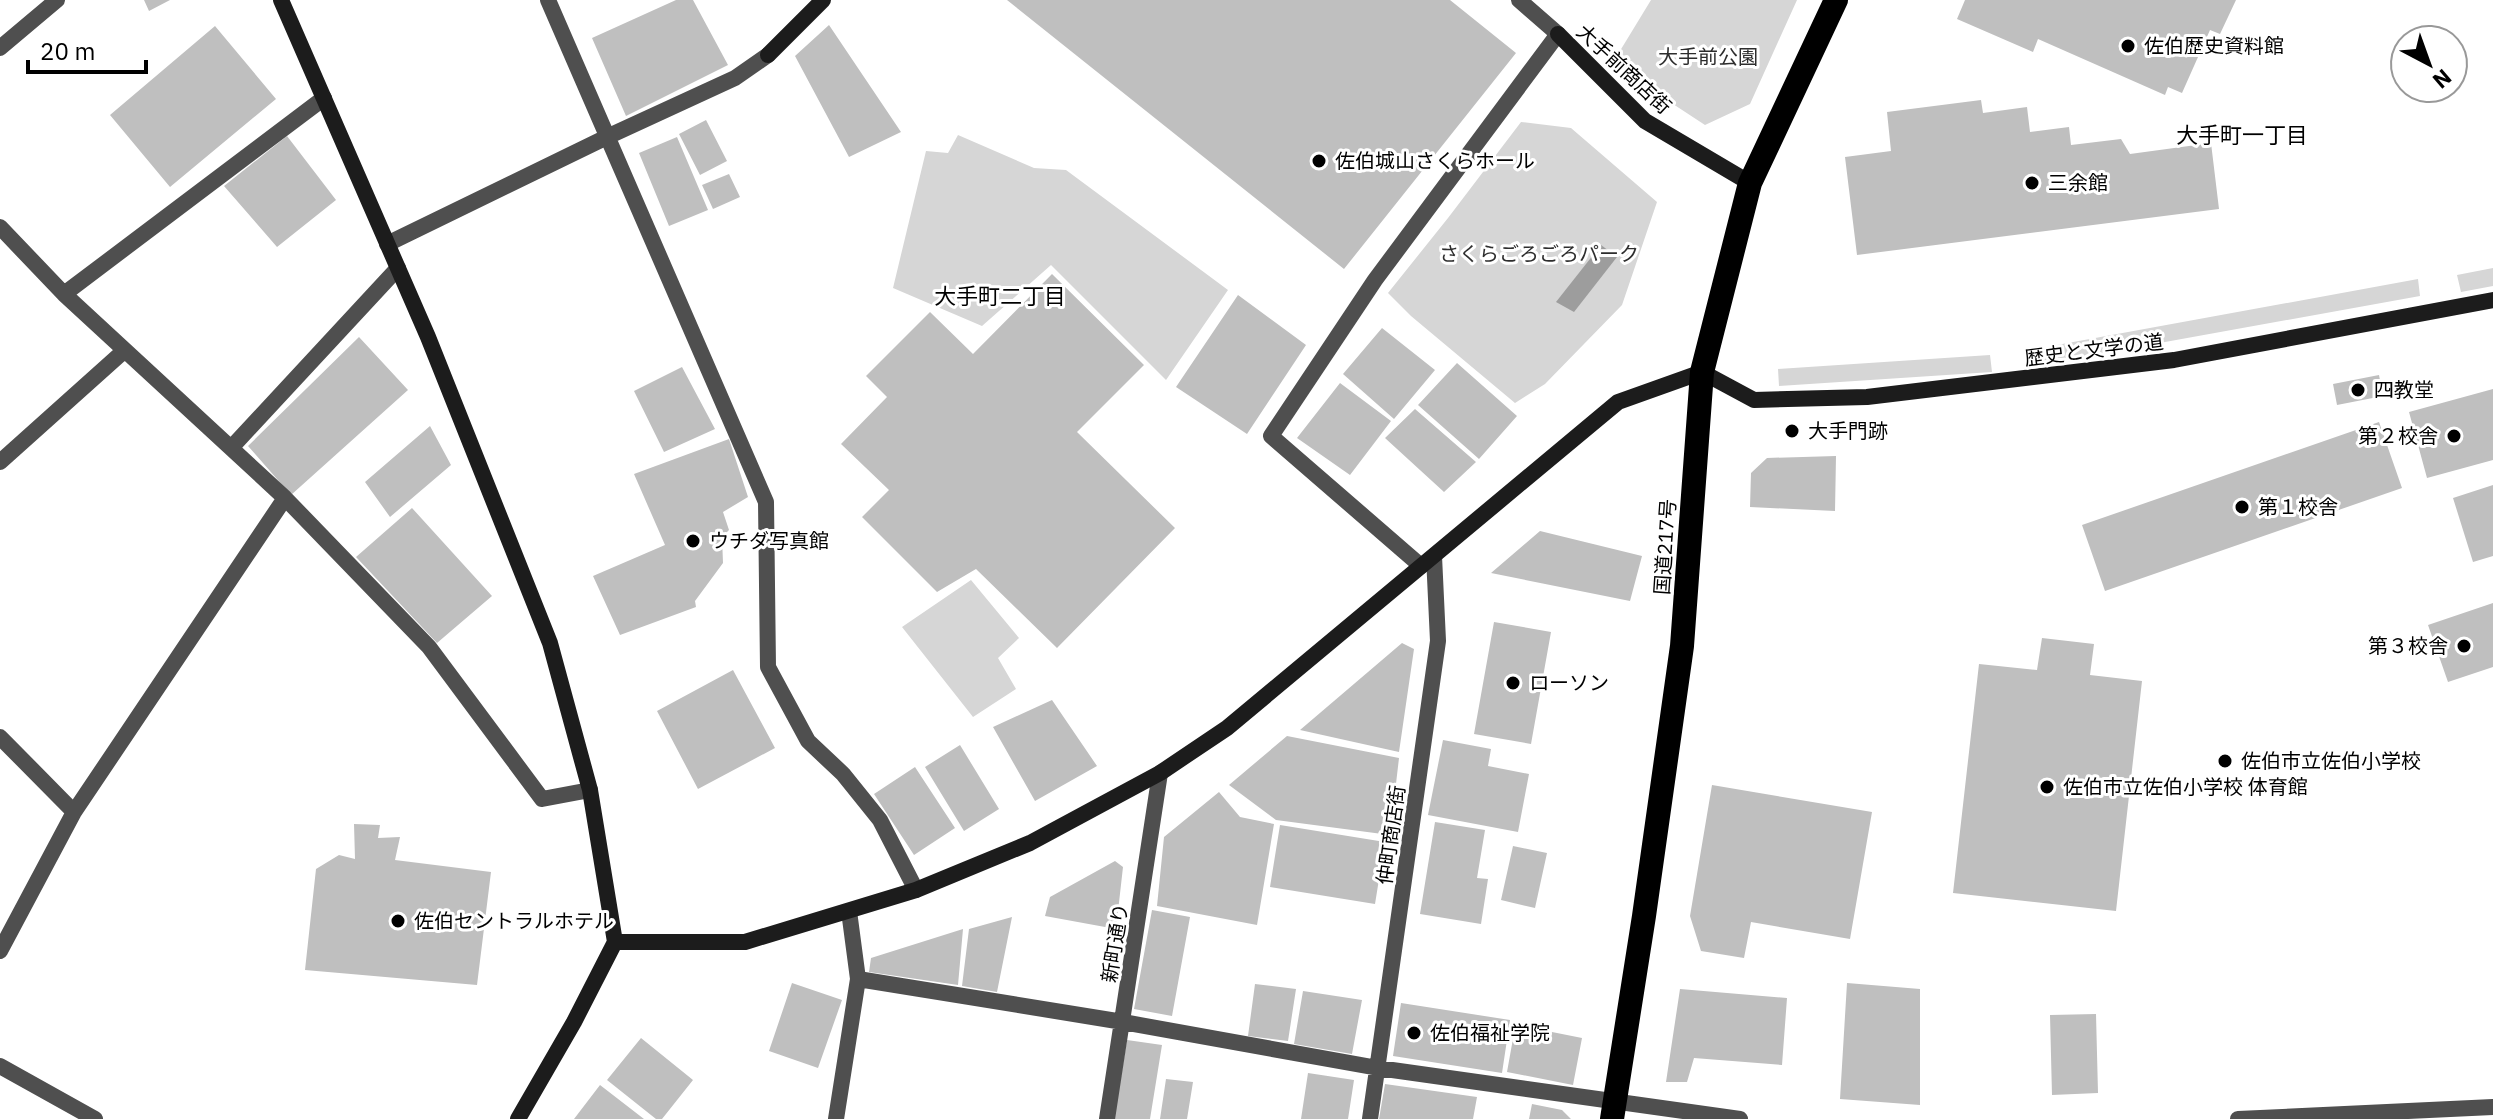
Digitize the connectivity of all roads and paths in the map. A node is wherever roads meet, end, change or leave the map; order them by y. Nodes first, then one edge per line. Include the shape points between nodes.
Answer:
1 (57, 0) edge
2 (281, 0) edge
3 (548, 0) edge
4 (823, 0) edge
5 (1519, 0) edge
6 (1836, 0) edge
7 (1558, 34) junction
8 (0, 48) edge
9 (324, 98) junction
10 (609, 136) junction
11 (1750, 183) junction
12 (0, 227) edge
13 (387, 244) junction
14 (398, 268) junction
15 (64, 294) junction
16 (2493, 300) edge
17 (125, 350) junction
18 (1702, 372) junction
19 (231, 448) junction
20 (0, 462) edge
21 (285, 498) junction
22 (1427, 561) junction
23 (0, 737) edge
24 (1160, 773) junction
25 (590, 790) junction
26 (74, 812) junction
27 (916, 890) junction
28 (849, 911) junction
29 (615, 942) junction
30 (0, 951) edge
31 (858, 979) junction
32 (1123, 1022) junction
33 (0, 1066) edge
34 (1378, 1068) junction
35 (2493, 1107) edge
36 (1613, 1110) edge
37 (95, 1119) edge
38 (518, 1119) edge
39 (836, 1119) edge
40 (1107, 1119) edge
41 (1370, 1119) edge
42 (1740, 1119) edge
43 (2238, 1119) edge

1 - 8 street
2 - 9 street
3 - 10 street
4 - 10 street via 768,55 735,78
5 - 7 street, 大手前商店街
6 - 11 highway, 国道217号
7 - 11 street, 大手前商店街 via 1645,121
7 - 22 street via 1375,280 1271,436
9 - 13 street
9 - 15 street
10 - 13 street
10 - 27 street via 766,502 768,667 808,741 880,820
11 - 18 highway, 国道217号
12 - 15 street
13 - 14 street
14 - 19 street
14 - 25 street via 550,643
15 - 17 street
16 - 18 street, 歴史と文学の道 via 2174,360 1867,397 1754,400
17 - 19 street
17 - 20 street
18 - 22 street via 1618,402
18 - 36 highway, 国道217号 via 1682,646
19 - 21 street
21 - 25 street via 429,647 542,799
21 - 26 street
22 - 24 street via 1227,728
22 - 34 street, 仲町商店街 via 1438,641
23 - 26 street
24 - 27 street via 1030,843
24 - 32 street, 新町通り
25 - 29 street
26 - 30 street
27 - 28 street
28 - 29 street via 745,942
28 - 31 street
29 - 38 street
31 - 32 street
31 - 39 street
32 - 34 street
32 - 40 street, 新町通り
33 - 37 street
34 - 36 street
34 - 41 street, 仲町商店街
35 - 43 street
36 - 42 street

